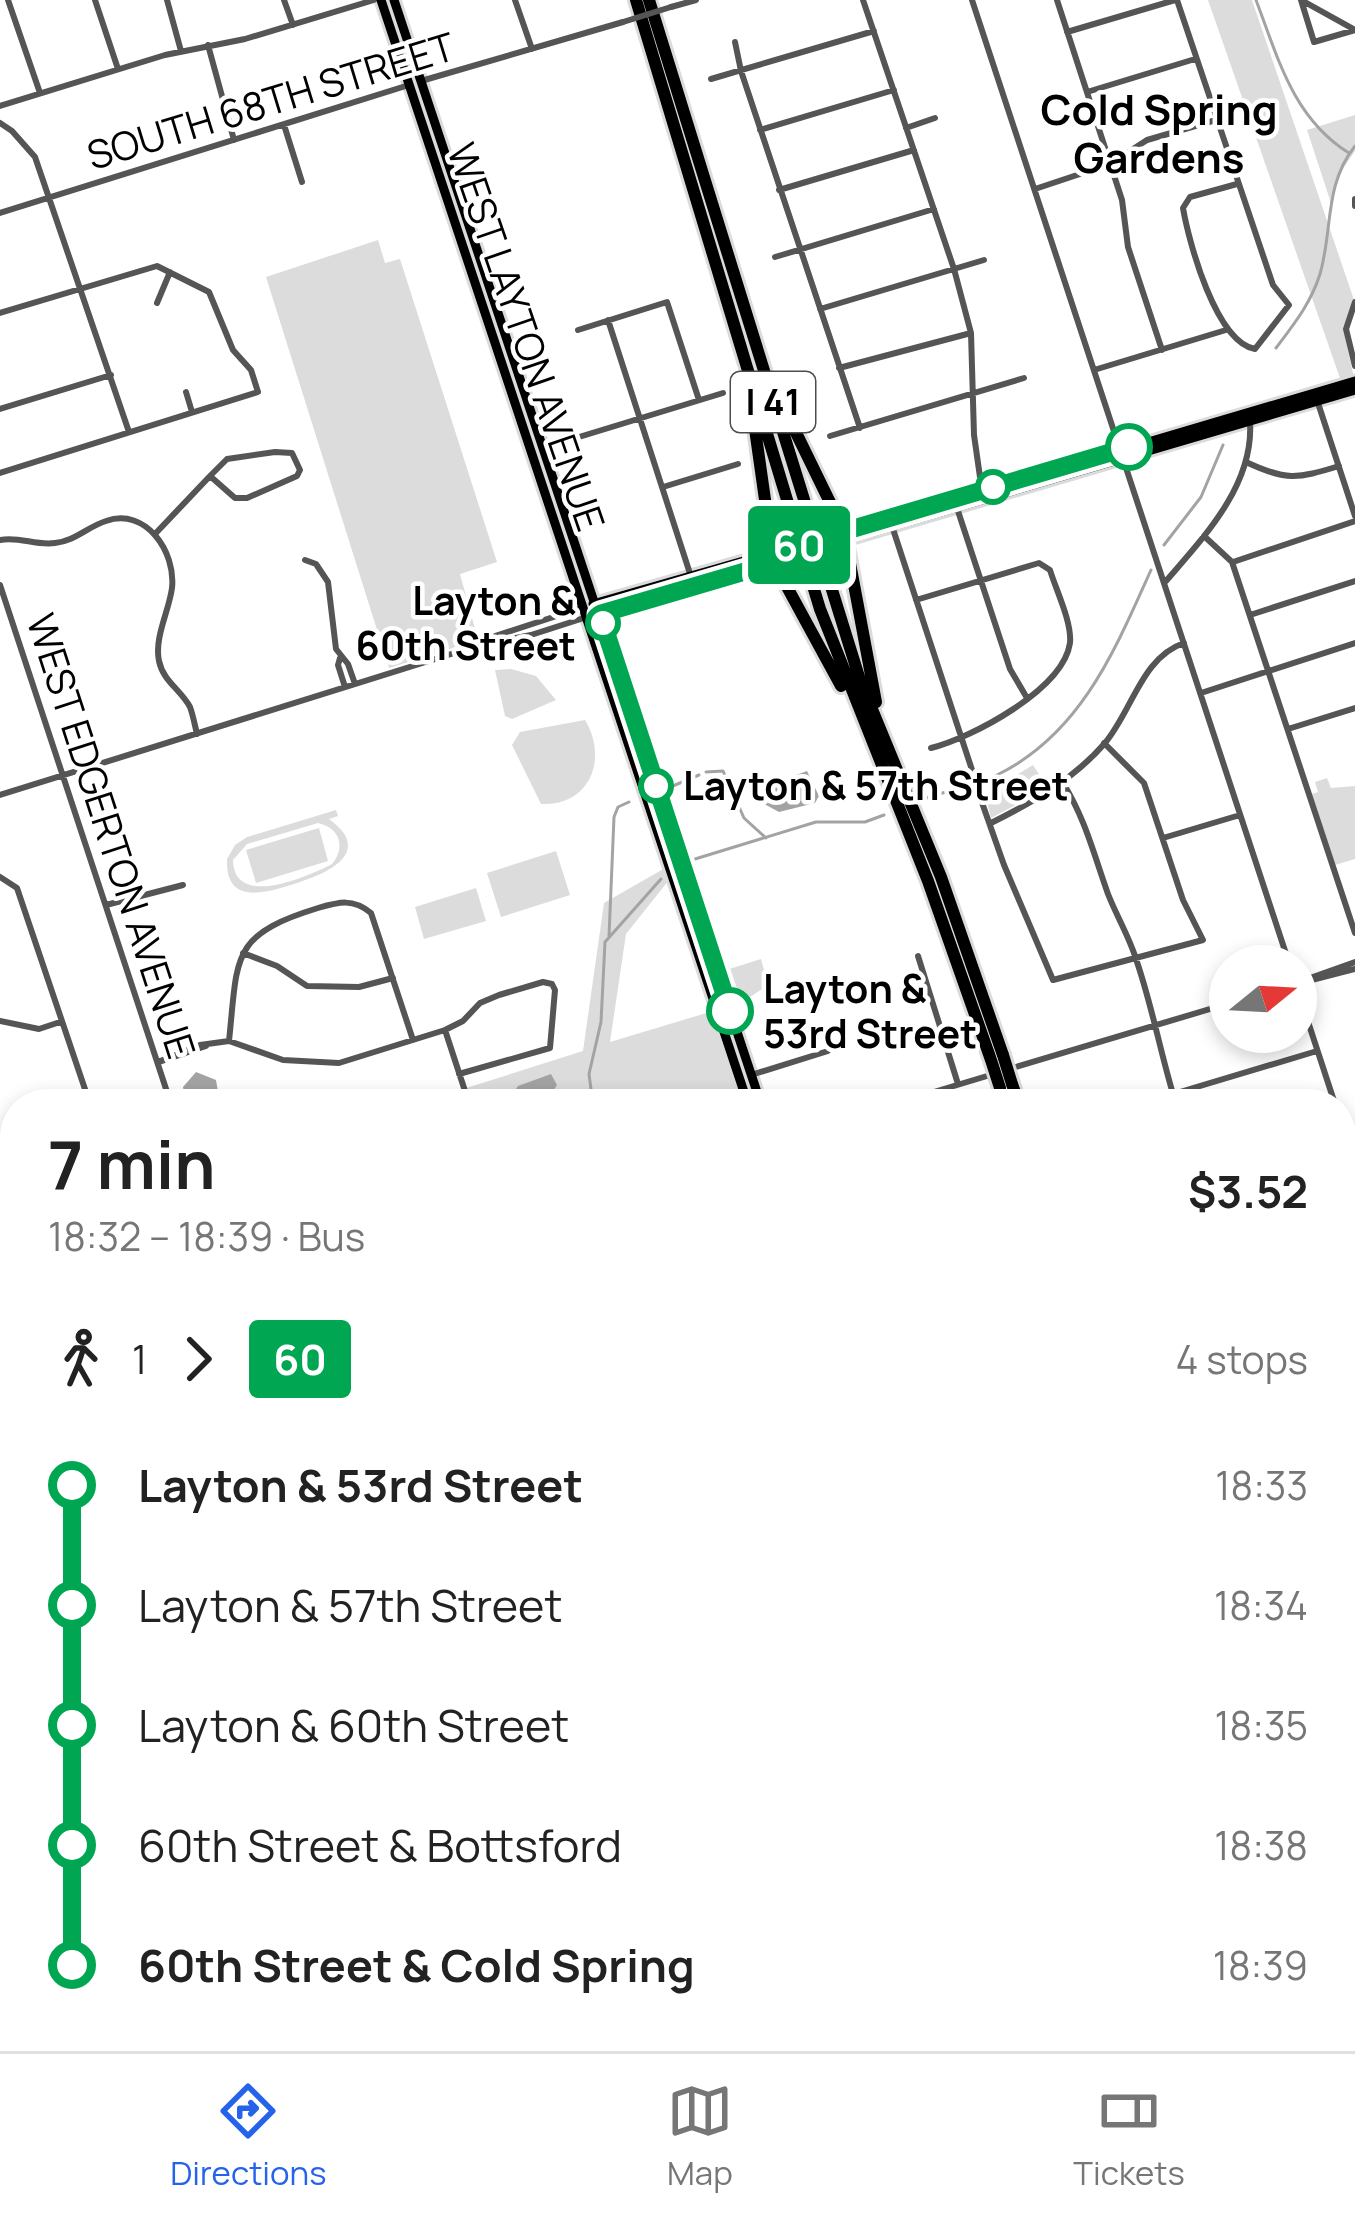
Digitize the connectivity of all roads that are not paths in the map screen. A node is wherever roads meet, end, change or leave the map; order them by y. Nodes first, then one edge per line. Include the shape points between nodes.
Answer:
1 (8, 0) edge
2 (95, 0) edge
3 (167, 0) edge
4 (284, 0) edge
5 (378, 0) edge
6 (394, 0) edge
7 (515, 0) edge
8 (636, 0) edge
9 (649, 0) edge
10 (696, 0) edge
11 (863, 0) edge
12 (972, 0) edge
13 (1057, 0) edge
14 (1176, 0) edge
15 (293, 25) junction
16 (1355, 30) edge
17 (874, 31) junction
18 (1067, 32) junction
19 (735, 42) dead end
20 (208, 46) junction
21 (532, 49) junction
22 (181, 51) junction
23 (1195, 59) junction
24 (118, 69) junction
25 (741, 70) junction
26 (711, 79) dead end
27 (422, 81) junction
28 (410, 85) junction
29 (894, 90) junction
30 (1087, 92) junction
31 (40, 93) junction
32 (0, 106) edge
33 (935, 118) dead end
34 (1216, 120) junction
35 (0, 123) edge
36 (284, 125) junction
37 (906, 128) junction
38 (760, 130) junction
39 (234, 141) junction
40 (914, 150) junction
41 (1110, 164) junction
42 (302, 182) dead end
43 (1237, 184) junction
44 (1035, 189) junction
45 (779, 190) junction
46 (50, 197) junction
47 (934, 209) junction
48 (0, 214) edge
49 (800, 250) junction
50 (775, 257) dead end
51 (984, 260) dead end
52 (732, 267) junction
53 (954, 269) junction
54 (170, 272) junction
55 (82, 287) junction
56 (727, 296) junction
57 (1355, 302) edge
58 (158, 303) dead end
59 (820, 309) junction
60 (0, 313) edge
61 (608, 320) junction
62 (578, 330) dead end
63 (1226, 330) junction
64 (971, 333) junction
65 (1162, 350) junction
66 (1355, 366) edge
67 (839, 368) junction
68 (1094, 370) junction
69 (111, 375) junction
70 (1024, 379) dead end
71 (1355, 386) edge
72 (185, 392) dead end
73 (723, 393) dead end
74 (974, 394) junction
75 (1316, 397) junction
76 (699, 400) junction
77 (0, 410) edge
78 (192, 412) junction
79 (1248, 417) junction
80 (641, 418) junction
81 (860, 428) junction
82 (129, 432) junction
83 (830, 436) dead end
84 (1165, 437) junction
85 (539, 449) junction
86 (1153, 450) junction
87 (1123, 454) junction
88 (1246, 462) junction
89 (738, 464) dead end
90 (1339, 466) junction
91 (0, 473) edge
92 (210, 476) junction
93 (663, 487) junction
94 (984, 495) junction
95 (955, 504) junction
96 (1355, 519) edge
97 (891, 522) junction
98 (155, 534) junction
99 (845, 536) junction
100 (1204, 536) junction
101 (0, 540) edge
102 (773, 558) junction
103 (305, 560) dead end
104 (1232, 562) junction
105 (693, 581) junction
106 (981, 581) junction
107 (1355, 581) edge
108 (1165, 583) junction
109 (0, 585) edge
110 (916, 600) junction
111 (592, 610) junction
112 (1250, 615) junction
113 (549, 619) junction
114 (552, 628) junction
115 (1184, 643) junction
116 (1355, 643) edge
117 (482, 645) junction
118 (340, 658) junction
119 (1269, 671) junction
120 (355, 684) junction
121 (345, 687) junction
122 (1201, 693) junction
123 (1027, 698) junction
124 (1355, 708) edge
125 (1288, 729) junction
126 (867, 733) junction
127 (197, 734) junction
128 (962, 738) junction
129 (1104, 743) junction
130 (931, 748) dead end
131 (64, 776) junction
132 (974, 776) dead end
133 (1063, 783) junction
134 (0, 795) edge
135 (980, 796) dead end
136 (909, 799) junction
137 (1240, 815) junction
138 (989, 824) junction
139 (1163, 838) junction
140 (0, 877) edge
141 (183, 885) dead end
142 (1355, 893) edge
143 (1343, 897) junction
144 (106, 905) junction
145 (1355, 933) edge
146 (1283, 945) edge
147 (244, 952) junction
148 (918, 956) dead end
149 (1137, 959) junction
150 (1355, 966) edge
151 (393, 978) junction
152 (1317, 978) edge
153 (1209, 1009) edge
154 (0, 1021) edge
155 (61, 1022) junction
156 (1155, 1026) junction
157 (446, 1030) junction
158 (413, 1040) junction
159 (229, 1041) junction
160 (1317, 1051) edge
161 (828, 1052) dead end
162 (1310, 1053) edge
163 (997, 1058) junction
164 (158, 1062) junction
165 (459, 1074) junction
166 (751, 1076) junction
167 (958, 1084) junction
168 (1006, 1086) junction
169 (85, 1089) edge
170 (166, 1089) edge
171 (464, 1089) edge
172 (743, 1089) edge
173 (755, 1089) edge
174 (949, 1089) edge
175 (1006, 1089) edge
176 (1008, 1089) edge
177 (1171, 1089) edge
178 (1190, 1089) edge
179 (1330, 1089) edge

1 - 31 street
2 - 24 street
3 - 22 street
4 - 15 street
5 - 15 street
5 - 28 main road, WEST LAYTON AVENUE
6 - 27 main road, WEST LAYTON AVENUE
7 - 21 street
8 - 56 highway, I 41
9 - 52 highway, I 41
10 - 21 street, SOUTH 68TH STREET, bridge
11 - 17 street
12 - 44 street
13 - 18 street
14 - 18 street
14 - 23 street
15 - 20 street
16 - 16 street via 1314,42 1301,0
17 - 25 street
17 - 29 street
18 - 30 street
19 - 25 street
20 - 22 street
20 - 39 street
21 - 27 street, SOUTH 68TH STREET
22 - 24 street
23 - 30 street
23 - 34 street
24 - 31 street
25 - 26 street
25 - 38 street
27 - 28 street, SOUTH 68TH STREET
27 - 85 main road, WEST LAYTON AVENUE
28 - 36 street, SOUTH 68TH STREET
28 - 85 main road, WEST LAYTON AVENUE
29 - 37 street
29 - 38 street
30 - 41 street
31 - 32 street
33 - 37 street
34 - 41 street via 1147,140
34 - 43 street
35 - 46 street via 35,157
36 - 39 street, SOUTH 68TH STREET
36 - 42 street
37 - 40 street
38 - 45 street
39 - 46 street, SOUTH 68TH STREET
40 - 45 street
40 - 47 street
41 - 44 street
41 - 65 street
43 - 63 street via 1190,197 1183,208
43 - 63 street via 1273,286 1289,305 1255,349
44 - 68 street
45 - 49 street
46 - 48 street, SOUTH 68TH STREET
46 - 55 street
47 - 49 street
47 - 53 street
49 - 50 street
49 - 59 street
51 - 53 street
52 - 99 highway via 784,410
52 - 136 highway, I 41 via 860,680
53 - 59 street
53 - 64 street
54 - 55 street via 157,266
54 - 58 street
54 - 78 street via 209,292 258,392
55 - 60 street
55 - 69 street
56 - 102 highway
56 - 126 highway, I 41 via 820,609
57 - 66 street via 1346,329
59 - 67 street
61 - 62 street
61 - 76 street via 667,302
61 - 80 street
63 - 65 street
64 - 67 street
64 - 74 street
65 - 68 street
67 - 81 street
68 - 87 street
69 - 77 street
69 - 82 street
70 - 74 street
71 - 75 main road
72 - 78 street
73 - 76 street
74 - 81 street
74 - 94 street
75 - 79 main road
75 - 90 street
76 - 80 street
78 - 82 street
79 - 84 main road
79 - 86 main road
79 - 88 street
80 - 85 street
80 - 93 street
81 - 83 street
82 - 91 street
84 - 86 main road
84 - 87 main road
85 - 111 main road, WEST LAYTON AVENUE
86 - 87 main road
87 - 94 main road
87 - 108 street
88 - 90 street via 1300,478
88 - 100 street
89 - 93 street
90 - 96 street
92 - 92 street via 227,459 275,452 292,453 300,470 247,498 235,498
92 - 98 street
93 - 105 street
94 - 95 main road
95 - 97 main road
95 - 106 street
96 - 104 street
97 - 99 main road
97 - 110 street
98 - 101 street via 116,519 72,540
98 - 127 street via 172,585 157,655
99 - 102 main road, bridge
99 - 136 highway via 872,690
100 - 104 street
100 - 108 street
102 - 105 main road
102 - 126 highway
103 - 118 street via 328,582
104 - 112 street
105 - 111 main road
106 - 110 street
106 - 123 street
106 - 123 street via 1040,563 1050,570 1070,643
107 - 112 street
108 - 115 street
109 - 131 street, WEST EDGERTON AVENUE
110 - 128 street
111 - 113 street
111 - 114 street
111 - 166 main road, WEST LAYTON AVENUE
111 - 172 main road, WEST LAYTON AVENUE
112 - 119 street
113 - 114 street
113 - 117 street
114 - 117 street
115 - 122 street
115 - 129 street via 1159,656
116 - 119 street
117 - 120 street
118 - 120 street
118 - 121 street
119 - 122 street
119 - 125 street
120 - 121 street
121 - 127 street
122 - 137 street
123 - 128 street
124 - 125 street
125 - 143 street
126 - 163 highway, I 41
127 - 131 street
128 - 130 street
128 - 132 street
129 - 133 street
129 - 139 street via 1141,778
131 - 134 street
131 - 144 street, WEST EDGERTON AVENUE
133 - 138 street
133 - 149 street
135 - 138 street
136 - 163 highway, I 41 via 959,925
137 - 139 street
137 - 146 street
138 - 149 street via 1053,980
139 - 149 street via 1203,940
140 - 155 street via 16,888
141 - 144 street
142 - 143 street
143 - 145 street
144 - 164 street, WEST EDGERTON AVENUE
147 - 151 street via 307,986
147 - 151 street via 277,921 349,902 370,914
147 - 159 street
148 - 167 street
149 - 156 street
150 - 152 street
151 - 158 street
153 - 156 street
154 - 155 street via 39,1029
155 - 169 street
156 - 167 street
156 - 177 street
157 - 158 street
157 - 165 street
157 - 165 street via 500,995 543,982 556,990 550,1048
158 - 159 street via 325,1064 274,1058
159 - 164 street
160 - 179 street
161 - 166 street
162 - 178 street
163 - 168 highway, I 41, bridge
164 - 170 street, WEST EDGERTON AVENUE
165 - 171 street
166 - 173 main road, WEST LAYTON AVENUE
167 - 174 street
168 - 175 highway, I 41
168 - 176 highway, I 41

